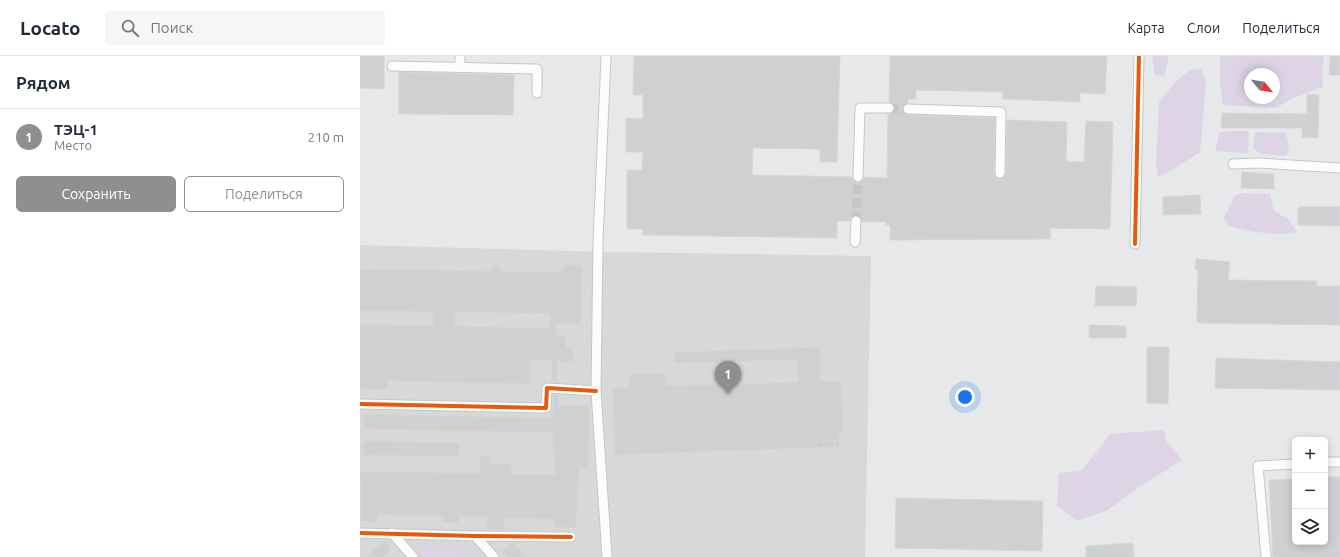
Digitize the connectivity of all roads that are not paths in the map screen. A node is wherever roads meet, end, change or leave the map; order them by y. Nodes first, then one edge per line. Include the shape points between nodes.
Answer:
1 (460, 56) edge
2 (606, 56) edge
3 (1139, 56) edge
4 (392, 66) dead end
5 (460, 67) junction
6 (537, 93) dead end
7 (888, 108) tunnel mouth
8 (908, 109) tunnel mouth
9 (1233, 164) dead end
10 (1340, 168) edge
11 (1000, 172) dead end
12 (858, 177) tunnel mouth
13 (856, 222) tunnel mouth
14 (855, 242) dead end
15 (1135, 244) dead end
16 (596, 390) junction
17 (360, 404) edge
18 (1328, 462) edge
19 (1340, 462) edge
20 (1292, 464) edge
21 (360, 532) edge
22 (392, 534) junction
23 (475, 536) junction
24 (571, 536) dead end
25 (414, 557) edge
26 (494, 557) edge
27 (606, 557) edge
28 (1266, 557) edge

1 - 5 street
2 - 16 street via 598,242
3 - 15 street
4 - 5 street
5 - 6 street via 537,69
7 - 12 street via 860,108
8 - 11 street via 1001,112
9 - 10 street
13 - 14 street
16 - 17 street via 547,388 546,408
16 - 27 street
18 - 19 street
20 - 28 street via 1258,466
21 - 22 street
22 - 23 street
22 - 25 street
23 - 24 street
23 - 26 street

